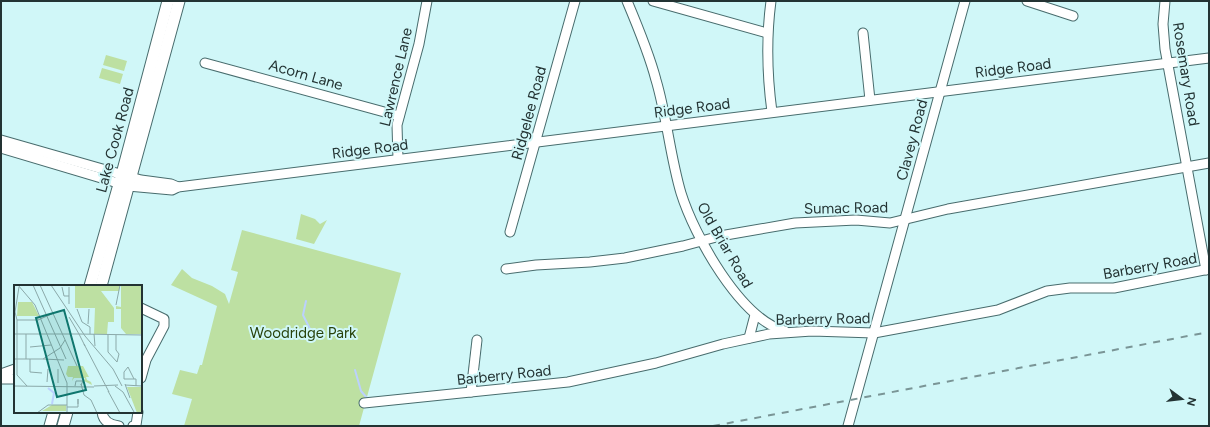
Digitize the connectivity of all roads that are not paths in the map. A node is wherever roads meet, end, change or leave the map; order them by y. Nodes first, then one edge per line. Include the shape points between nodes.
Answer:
1 (168, 1) edge
2 (179, 1) edge
3 (427, 1) edge
4 (575, 1) edge
5 (627, 1) edge
6 (653, 1) edge
7 (771, 1) edge
8 (965, 1) edge
9 (1027, 1) edge
10 (1166, 1) edge
11 (1073, 16) dead end
12 (767, 33) junction
13 (863, 33) dead end
14 (1209, 58) edge
15 (205, 63) dead end
16 (1168, 63) junction
17 (940, 91) junction
18 (870, 100) junction
19 (772, 112) junction
20 (399, 116) junction
21 (668, 126) junction
22 (1, 140) edge
23 (535, 142) junction
24 (1, 148) edge
25 (398, 159) junction
26 (1209, 163) edge
27 (1188, 167) junction
28 (125, 180) junction
29 (905, 219) junction
30 (510, 232) dead end
31 (703, 240) junction
32 (506, 270) dead end
33 (1208, 270) edge
34 (90, 285) edge
35 (101, 285) edge
36 (142, 308) edge
37 (755, 315) junction
38 (786, 332) junction
39 (874, 333) junction
40 (749, 338) junction
41 (477, 340) dead end
42 (14, 369) edge
43 (1, 374) edge
44 (142, 374) edge
45 (1, 379) edge
46 (14, 379) edge
47 (471, 392) junction
48 (364, 403) dead end
49 (54, 413) edge
50 (67, 413) edge
51 (102, 413) edge
52 (138, 413) edge
53 (50, 426) edge
54 (63, 426) edge
55 (119, 426) edge
56 (132, 426) edge
57 (848, 426) edge

1 - 28 main road, Lake Cook Road
2 - 28 main road, Lake Cook Road
3 - 20 street, Lawrence Lane via 419,44
4 - 23 street, Ridgelee Road
5 - 21 street, Old Briar Road via 649,56
6 - 12 street
7 - 12 street
8 - 17 street, Clavey Road
9 - 11 street
10 - 16 street, Rosemary Road via 1163,24
12 - 19 street
13 - 18 street
14 - 16 street, Ridge Road
15 - 20 street, Acorn Lane
16 - 17 street, Ridge Road
16 - 27 street, Rosemary Road
17 - 18 street, Ridge Road
17 - 29 street, Clavey Road
18 - 19 street, Ridge Road
19 - 21 street, Ridge Road
20 - 25 street, Lawrence Lane via 396,144
21 - 23 street, Ridge Road
21 - 31 street, Old Briar Road via 681,192 691,220
22 - 28 street
23 - 25 street, Ridge Road
23 - 30 street, Ridgelee Road
24 - 28 street
25 - 28 street, Ridge Road via 178,187 172,190 156,190
26 - 27 street, Sumac Road
27 - 29 street, Sumac Road via 948,209
27 - 33 street, Rosemary Road
28 - 34 main road, Lake Cook Road
28 - 35 main road, Lake Cook Road
29 - 31 street, Sumac Road via 890,223 856,220 795,223
29 - 39 street, Clavey Road
31 - 32 street, Sumac Road via 625,258
31 - 37 street, Old Briar Road via 723,275 742,302
33 - 39 street, Barberry Road via 1114,288 1047,291 998,310
36 - 44 street via 164,319 164,326 146,360
37 - 38 street, Old Briar Road via 776,329
37 - 40 street
38 - 39 street, Barberry Road
38 - 40 street, Barberry Road
39 - 57 street, Clavey Road
40 - 47 street, Barberry Road via 624,371 542,385
41 - 47 street
42 - 43 street
45 - 46 street
47 - 48 street, Barberry Road
49 - 53 main road
50 - 54 main road
51 - 55 street via 108,423
52 - 56 street via 136,425

